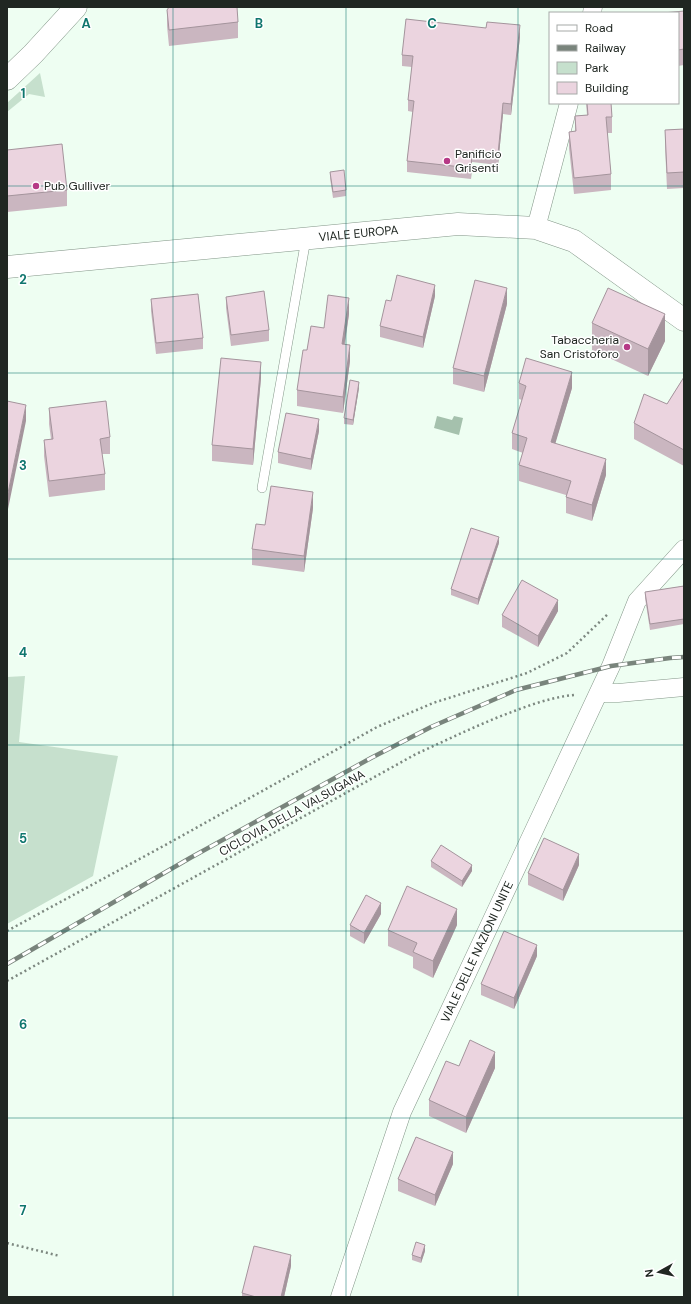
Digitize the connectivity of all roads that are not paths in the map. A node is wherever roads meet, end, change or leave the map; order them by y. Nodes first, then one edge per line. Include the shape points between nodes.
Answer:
1 (76, 7) edge
2 (7, 79) edge
3 (569, 104) edge
4 (536, 228) junction
5 (306, 239) junction
6 (7, 267) edge
7 (684, 320) edge
8 (262, 488) dead end
9 (684, 549) edge
10 (684, 687) edge
11 (599, 693) junction
12 (340, 1297) edge

1 - 2 main road
3 - 4 street
4 - 5 main road, VIALE EUROPA via 458,224
4 - 7 main road, VIALE EUROPA via 574,241
5 - 6 main road, VIALE EUROPA
5 - 8 lane
9 - 11 street, VIALE DELLE NAZIONI UNITE via 637,601
10 - 11 street
11 - 12 street, VIALE DELLE NAZIONI UNITE via 402,1112

